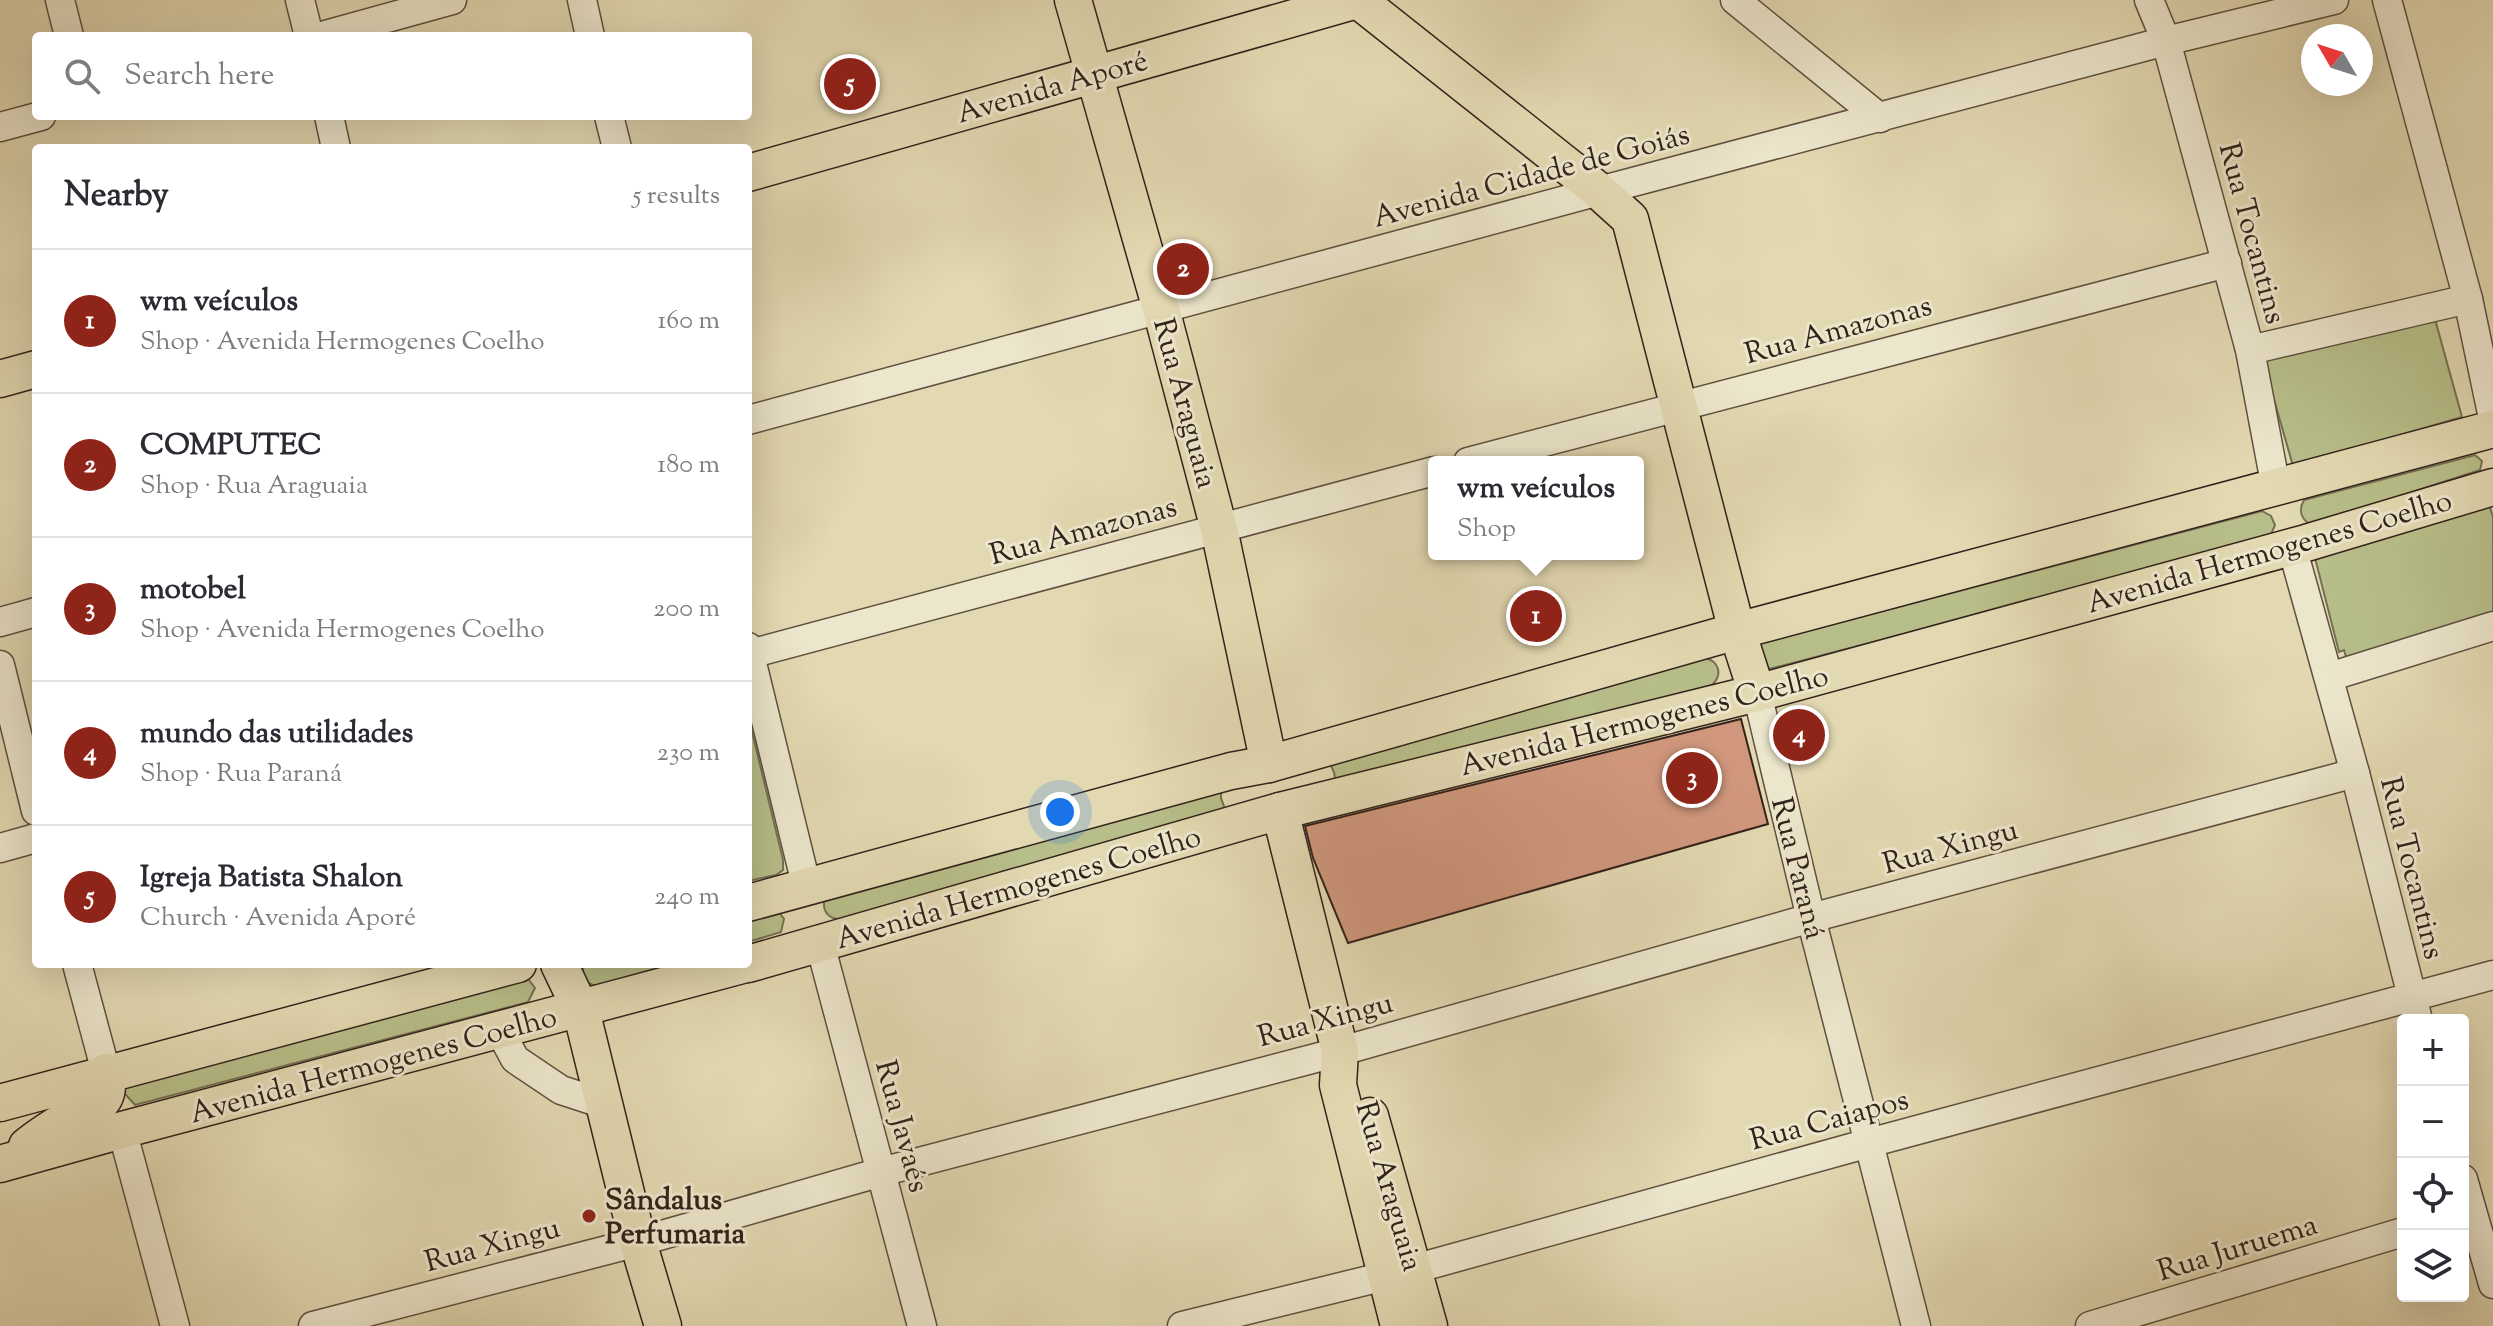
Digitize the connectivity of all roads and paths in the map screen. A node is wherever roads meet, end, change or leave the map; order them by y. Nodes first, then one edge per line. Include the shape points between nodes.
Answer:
1 (60, 0) edge
2 (300, 0) edge
3 (452, 0) edge
4 (582, 0) edge
5 (1073, 0) edge
6 (1357, 0) edge
7 (1735, 0) edge
8 (2149, 0) edge
9 (2334, 0) edge
10 (2387, 0) edge
11 (68, 32) edge
12 (308, 32) edge
13 (336, 32) edge
14 (589, 32) edge
15 (2166, 41) junction
16 (1093, 75) junction
17 (32, 118) edge
18 (1880, 118) junction
19 (330, 120) edge
20 (610, 120) edge
21 (0, 127) edge
22 (335, 144) edge
23 (616, 144) edge
24 (752, 172) edge
25 (1599, 191) junction
26 (2227, 263) junction
27 (2468, 299) junction
28 (1161, 309) junction
29 (2250, 350) junction
30 (32, 370) edge
31 (0, 379) edge
32 (1678, 405) junction
33 (2493, 418) edge
34 (752, 419) edge
35 (2493, 429) edge
36 (1490, 456) edge
37 (1428, 473) edge
38 (2493, 487) edge
39 (2276, 488) junction
40 (1219, 529) junction
41 (2292, 547) junction
42 (32, 613) edge
43 (0, 622) edge
44 (2493, 626) edge
45 (1737, 631) junction
46 (752, 649) edge
47 (752, 662) edge
48 (0, 665) edge
49 (2329, 677) junction
50 (1757, 693) junction
51 (1269, 764) junction
52 (2355, 773) junction
53 (32, 795) edge
54 (1280, 811) junction
55 (32, 839) edge
56 (0, 848) edge
57 (807, 888) junction
58 (752, 902) edge
59 (1811, 918) junction
60 (820, 944) junction
61 (752, 963) edge
62 (78, 968) edge
63 (503, 968) edge
64 (561, 968) edge
65 (733, 968) edge
66 (2493, 975) edge
67 (581, 1010) junction
68 (2415, 1010) edge
69 (500, 1031) junction
70 (1340, 1051) junction
71 (106, 1072) junction
72 (0, 1103) edge
73 (604, 1104) junction
74 (122, 1130) junction
75 (1869, 1143) junction
76 (6, 1163) edge
77 (881, 1172) junction
78 (2476, 1210) edge
79 (2397, 1234) edge
80 (638, 1242) junction
81 (1400, 1273) junction
82 (2493, 1284) edge
83 (175, 1326) edge
84 (313, 1326) edge
85 (663, 1326) edge
86 (922, 1326) edge
87 (1182, 1326) edge
88 (1399, 1326) edge
89 (1429, 1326) edge
90 (1916, 1326) edge
91 (2090, 1326) edge

1 - 11 street
2 - 12 street
3 - 13 street
4 - 14 street
5 - 16 main road, Rua Araguaia
6 - 16 main road, Avenida Aporé
6 - 25 main road, Rua Paraná
7 - 18 street
8 - 15 street, Rua Tocantins
9 - 15 street, Avenida Cidade de Goiás
10 - 27 street
15 - 18 street, Avenida Cidade de Goiás
15 - 26 street, Rua Tocantins
16 - 24 main road, Avenida Aporé
16 - 28 main road, Rua Araguaia
17 - 21 street
18 - 25 street, Avenida Cidade de Goiás
19 - 22 street
20 - 23 street
25 - 28 street, Avenida Cidade de Goiás
25 - 32 main road, Rua Paraná via 1630,219
26 - 29 street, Rua Tocantins
26 - 32 street, Rua Amazonas
27 - 29 street
27 - 33 street
28 - 34 street, Avenida Cidade de Goiás
28 - 40 main road, Rua Araguaia
29 - 39 street, Rua Tocantins
30 - 31 main road
32 - 36 street, Rua Amazonas
32 - 45 main road, Rua Paraná
35 - 39 main road, Avenida Hermogenes Coelho
37 - 40 street, Rua Amazonas
38 - 41 main road, Avenida Hermogenes Coelho
39 - 41 main road
39 - 45 main road, Avenida Hermogenes Coelho
40 - 46 street, Rua Amazonas
40 - 51 main road, Rua Araguaia
41 - 49 street, Rua Tocantins
41 - 50 main road, Avenida Hermogenes Coelho
42 - 43 street
44 - 49 street
45 - 50 main road, Rua Paraná
45 - 51 main road, Avenida Hermogenes Coelho
47 - 57 street
48 - 53 street
49 - 52 street, Rua Tocantins
50 - 54 main road, Avenida Hermogenes Coelho
50 - 59 street, Rua Paraná
51 - 54 main road via 1294,769 1301,784 1294,804
51 - 57 main road, Avenida Hermogenes Coelho
52 - 59 street, Rua Xingu
52 - 68 street, Rua Tocantins
54 - 60 main road, Avenida Hermogenes Coelho
54 - 70 main road, Rua Araguaia
55 - 56 street
57 - 58 main road, Avenida Hermogenes Coelho
57 - 60 main road
59 - 70 street, Rua Xingu
59 - 75 street, Rua Paraná
60 - 61 main road, Avenida Hermogenes Coelho
60 - 77 street, Rua Javaés
62 - 71 street
63 - 71 main road, Avenida Hermogenes Coelho
64 - 67 main road
65 - 67 main road, Avenida Hermogenes Coelho
66 - 68 street, Rua Caiapos
67 - 69 main road, Avenida Hermogenes Coelho
67 - 73 main road
68 - 75 street, Rua Caiapos
69 - 73 street via 515,1059 561,1090
69 - 74 main road, Avenida Hermogenes Coelho
70 - 77 street, Rua Xingu
70 - 81 main road, Rua Araguaia via 1357,1074
71 - 72 main road, Avenida Hermogenes Coelho
71 - 76 main road via 108,1083 94,1109 68,1118
73 - 80 main road
74 - 76 main road, Avenida Hermogenes Coelho
74 - 83 street
75 - 81 street, Rua Caiapos
75 - 90 street, Rua Paraná
77 - 80 street, Rua Xingu
77 - 86 street, Rua Javaés
78 - 82 street
79 - 91 street, Rua Juruema
80 - 84 street, Rua Xingu
80 - 85 main road
81 - 87 street, Rua Caiapos
81 - 88 main road, Rua Araguaia
81 - 89 main road, Rua Araguaia

